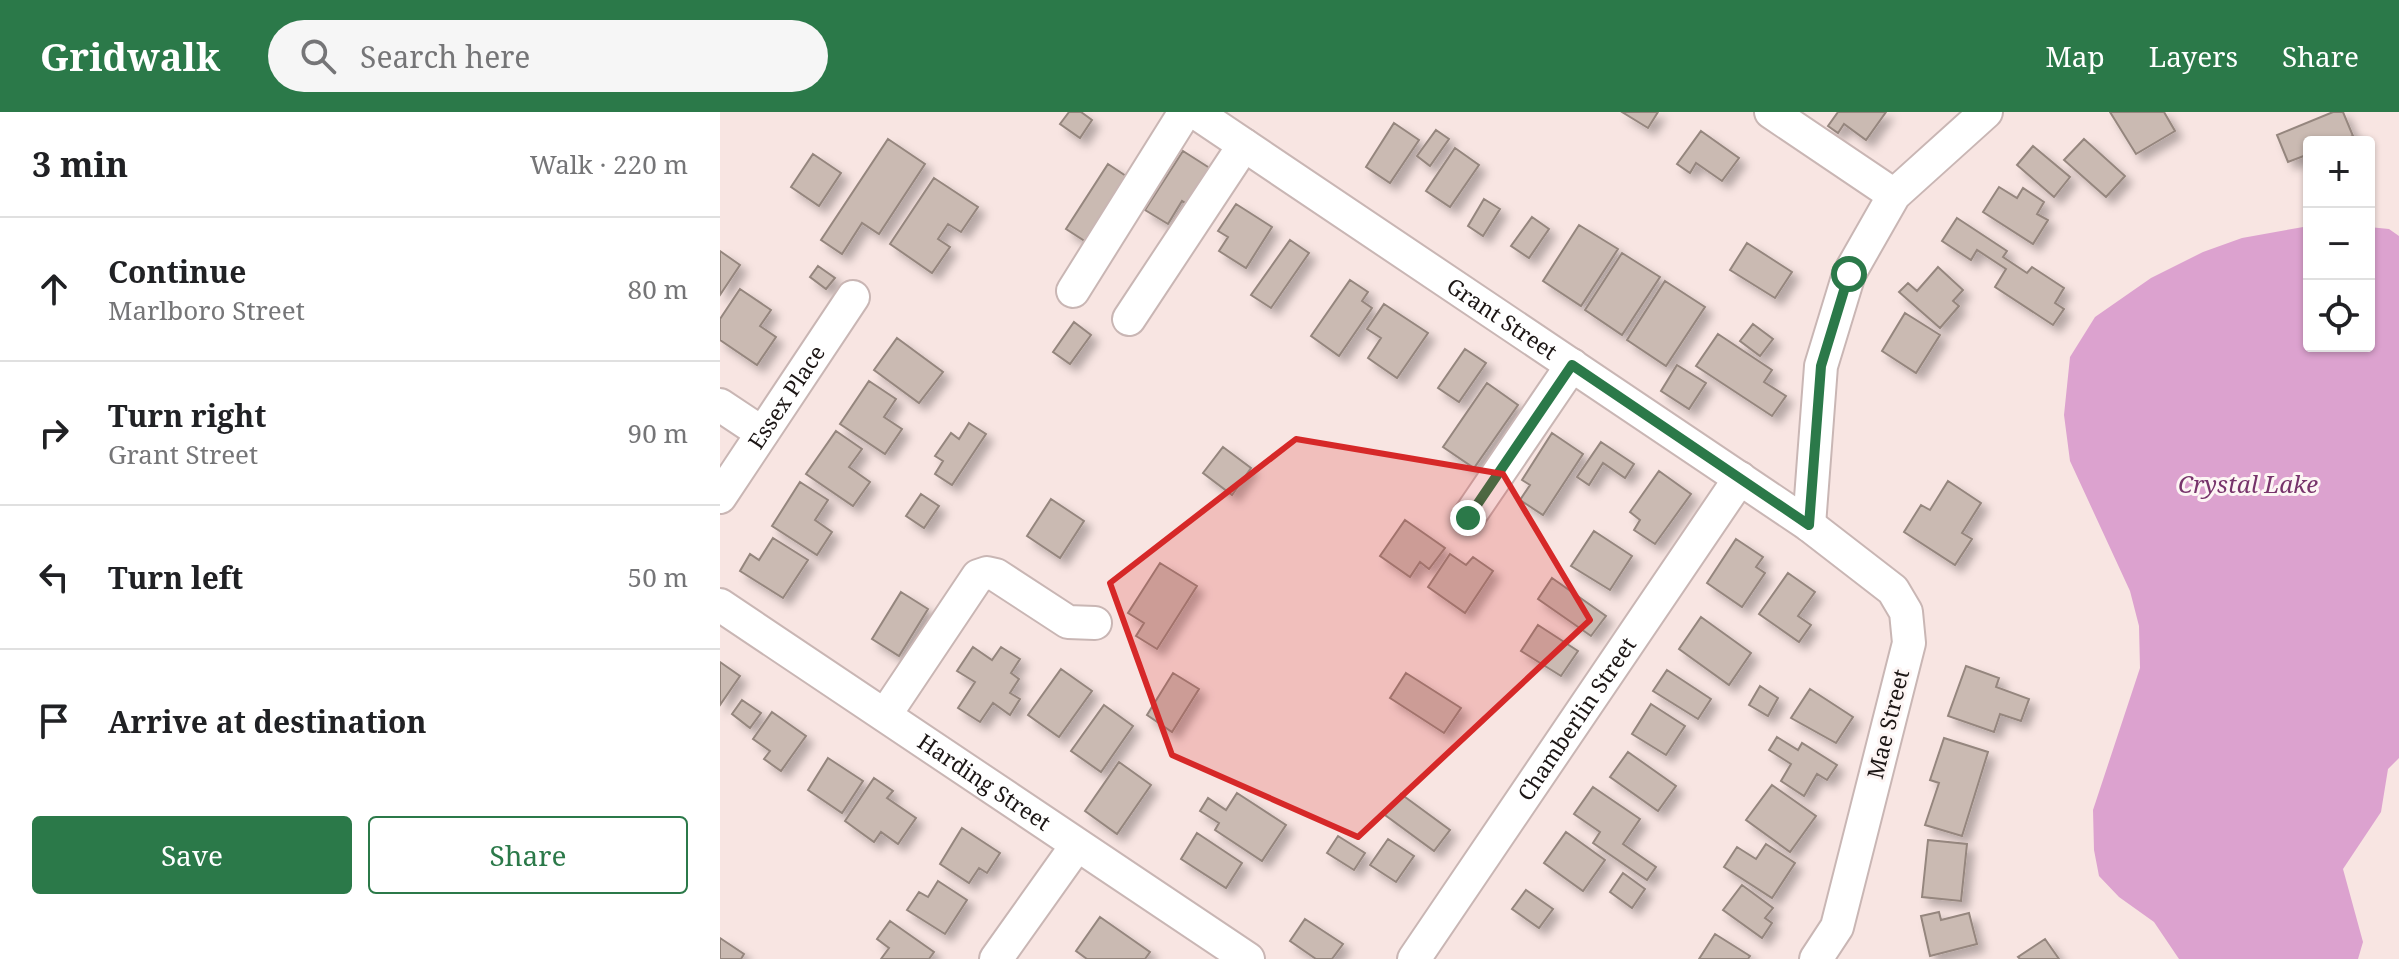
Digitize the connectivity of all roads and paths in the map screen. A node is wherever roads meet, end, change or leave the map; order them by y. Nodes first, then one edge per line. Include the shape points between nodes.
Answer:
1 (1185, 112) edge
2 (1195, 112) edge
3 (1771, 112) edge
4 (1986, 112) edge
5 (1244, 145) junction
6 (1894, 195) junction
7 (1073, 291) dead end
8 (853, 297) dead end
9 (1129, 319) dead end
10 (1572, 365) junction
11 (720, 405) edge
12 (762, 433) junction
13 (1740, 478) junction
14 (720, 497) edge
15 (1468, 518) dead end
16 (1809, 525) junction
17 (720, 605) edge
18 (1095, 623) dead end
19 (885, 715) junction
20 (1077, 845) junction
21 (1837, 943) edge
22 (996, 959) edge
23 (1248, 959) edge
24 (1414, 959) edge
25 (1816, 959) edge

1 - 7 street
2 - 5 street, Grant Street
3 - 6 street
4 - 6 street
5 - 9 street
5 - 10 street, Grant Street
6 - 16 street via 1849,274 1821,366
8 - 12 street, Essex Place
10 - 13 street, Grant Street
10 - 15 street
11 - 12 street
12 - 14 street, Essex Place
13 - 16 street, Grant Street
13 - 24 street, Chamberlin Street
16 - 21 street, Mae Street via 1893,590 1906,612 1909,643
17 - 19 street, Harding Street
18 - 19 street via 1068,622 996,575 978,576
19 - 20 street, Harding Street
20 - 22 street
20 - 23 street, Harding Street
21 - 25 street, Mae Street

